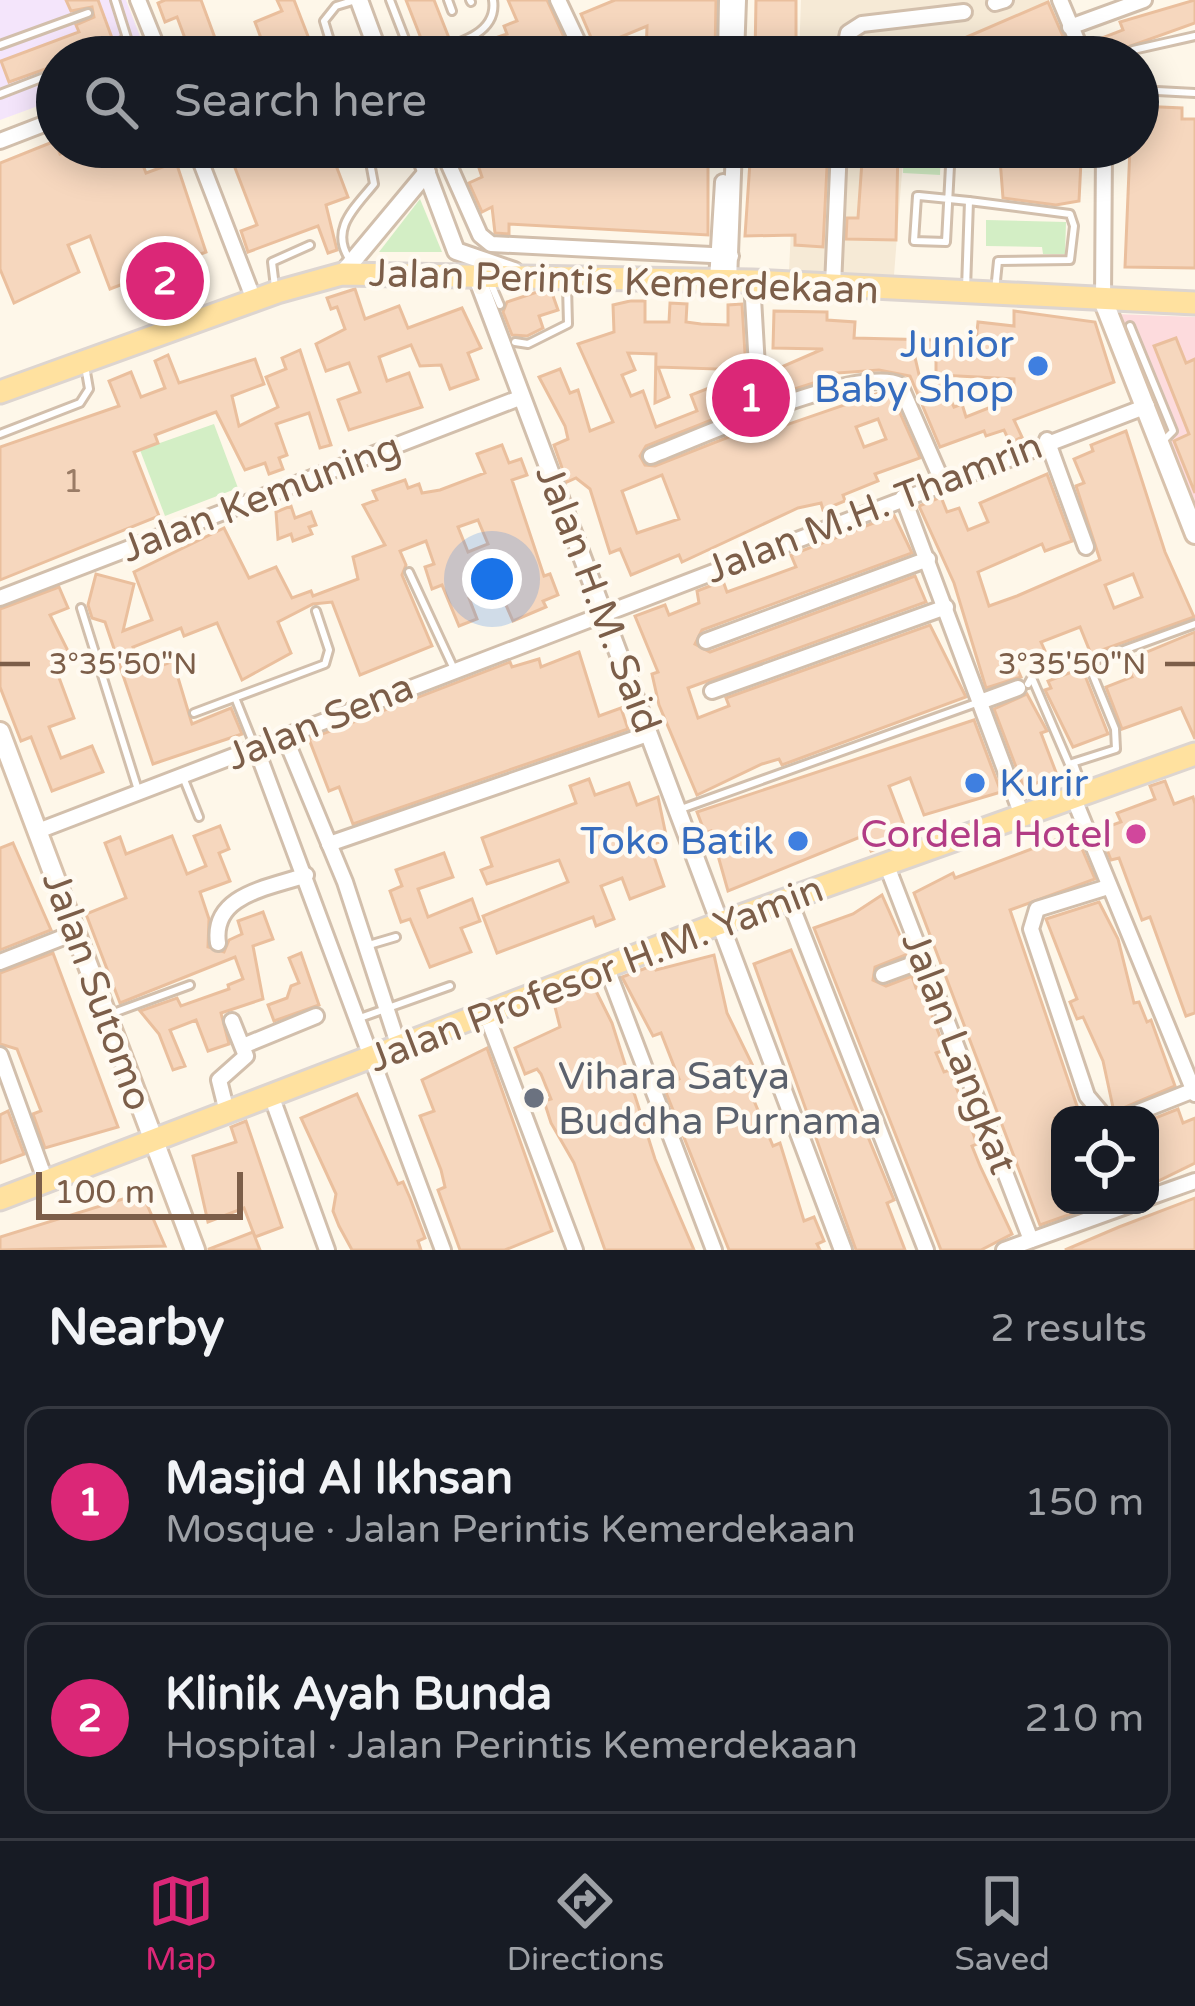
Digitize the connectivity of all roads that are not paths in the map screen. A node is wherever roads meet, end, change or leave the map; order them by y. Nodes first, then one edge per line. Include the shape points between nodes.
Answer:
1 (115, 0) edge
2 (138, 0) edge
3 (357, 0) edge
4 (390, 0) edge
5 (448, 0) edge
6 (493, 0) edge
7 (727, 0) edge
8 (738, 0) edge
9 (1060, 0) edge
10 (1144, 0) edge
11 (562, 1) edge
12 (452, 11) dead end
13 (964, 12) dead end
14 (88, 13) dead end
15 (1070, 27) junction
16 (124, 36) edge
17 (153, 36) edge
18 (328, 36) edge
19 (372, 36) edge
20 (405, 36) edge
21 (471, 36) edge
22 (577, 36) edge
23 (726, 36) edge
24 (737, 36) edge
25 (847, 36) edge
26 (1074, 36) edge
27 (1195, 36) edge
28 (0, 44) edge
29 (1159, 44) edge
30 (36, 80) edge
31 (1159, 92) edge
32 (1195, 93) edge
33 (0, 94) edge
34 (36, 127) edge
35 (0, 141) edge
36 (203, 168) edge
37 (371, 168) edge
38 (425, 168) edge
39 (450, 168) edge
40 (724, 168) edge
41 (732, 168) edge
42 (838, 168) edge
43 (949, 168) edge
44 (1104, 168) edge
45 (427, 172) junction
46 (946, 199) junction
47 (969, 201) junction
48 (310, 245) dead end
49 (724, 255) junction
50 (347, 268) junction
51 (482, 275) junction
52 (532, 275) junction
53 (566, 276) junction
54 (733, 281) junction
55 (833, 286) junction
56 (278, 292) junction
57 (965, 292) junction
58 (995, 293) junction
59 (254, 300) junction
60 (1103, 300) junction
61 (1195, 303) edge
62 (500, 304) dead end
63 (1130, 326) dead end
64 (515, 342) dead end
65 (85, 362) junction
66 (0, 392) edge
67 (522, 398) junction
68 (1147, 406) junction
69 (772, 410) junction
70 (0, 434) edge
71 (1047, 440) junction
72 (1161, 442) junction
73 (650, 456) dead end
74 (942, 481) junction
75 (903, 497) junction
76 (1195, 534) edge
77 (1086, 547) dead end
78 (928, 559) junction
79 (409, 572) dead end
80 (0, 598) edge
81 (946, 607) junction
82 (81, 608) dead end
83 (316, 611) dead end
84 (602, 613) junction
85 (1195, 624) edge
86 (706, 641) dead end
87 (1088, 663) junction
88 (454, 669) junction
89 (1026, 683) junction
90 (712, 692) dead end
91 (236, 700) junction
92 (980, 702) junction
93 (194, 713) dead end
94 (0, 732) edge
95 (649, 734) junction
96 (284, 735) junction
97 (256, 748) junction
98 (1195, 754) edge
99 (1074, 764) junction
100 (7, 771) edge
101 (183, 777) junction
102 (139, 794) junction
103 (1080, 797) junction
104 (677, 811) junction
105 (199, 817) dead end
106 (1024, 818) junction
107 (38, 831) junction
108 (329, 844) junction
109 (887, 866) junction
110 (306, 875) junction
111 (1108, 887) junction
112 (789, 899) junction
113 (718, 924) junction
114 (74, 933) junction
115 (396, 937) dead end
116 (218, 943) dead end
117 (365, 946) junction
118 (924, 960) junction
119 (0, 962) edge
120 (606, 966) junction
121 (884, 975) dead end
122 (190, 985) dead end
123 (450, 986) dead end
124 (386, 1009) junction
125 (484, 1011) junction
126 (105, 1016) junction
127 (316, 1016) dead end
128 (354, 1020) junction
129 (232, 1021) dead end
130 (396, 1036) junction
131 (243, 1046) junction
132 (0, 1055) edge
133 (369, 1060) junction
134 (1194, 1092) edge
135 (272, 1098) junction
136 (1095, 1106) edge
137 (1156, 1106) edge
138 (227, 1112) junction
139 (152, 1142) junction
140 (1195, 1181) edge
141 (46, 1182) junction
142 (1159, 1194) edge
143 (0, 1199) edge
144 (1108, 1214) edge
145 (1043, 1242) edge
146 (195, 1250) edge
147 (327, 1250) edge
148 (443, 1250) edge
149 (574, 1250) edge
150 (714, 1250) edge
151 (843, 1250) edge
152 (926, 1250) edge
153 (1004, 1250) edge

1 - 16 lane
2 - 17 street
3 - 18 lane via 336,6 324,21
3 - 19 street
4 - 20 lane
5 - 12 lane
6 - 21 lane via 493,19
7 - 23 street
8 - 24 street
9 - 15 street
10 - 15 street
11 - 22 street
13 - 25 street via 862,24
14 - 28 lane
15 - 26 street
27 - 29 lane
30 - 33 lane
31 - 32 lane
34 - 35 street
36 - 59 street
37 - 50 lane via 374,184 343,224
38 - 45 street
39 - 49 street via 490,244
40 - 49 street
41 - 49 street
42 - 55 street
43 - 46 lane
44 - 60 street
45 - 50 street
45 - 52 street via 456,250
46 - 46 lane via 915,198 916,244 946,242
46 - 47 lane
47 - 57 lane
47 - 58 lane via 1060,211 1074,224 1069,261 998,261
48 - 56 lane via 272,262
49 - 54 street
50 - 51 main road, Jalan Perintis Kemerdekaan
50 - 56 main road, Jalan Perintis Kemerdekaan
51 - 52 main road, Jalan Perintis Kemerdekaan
51 - 62 lane
51 - 67 street, Jalan H.M. Said
52 - 53 main road, Jalan Perintis Kemerdekaan
53 - 54 main road, Jalan Perintis Kemerdekaan
53 - 64 lane via 568,324 528,344
54 - 55 main road, Jalan Perintis Kemerdekaan
54 - 69 street
55 - 57 main road, Jalan Perintis Kemerdekaan
56 - 59 main road, Jalan Perintis Kemerdekaan
57 - 58 main road, Jalan Perintis Kemerdekaan
58 - 60 main road, Jalan Perintis Kemerdekaan
59 - 65 main road, Jalan Perintis Kemerdekaan
60 - 61 main road, Jalan Perintis Kemerdekaan
60 - 68 main road
63 - 72 lane via 1173,431
65 - 66 main road, Jalan Perintis Kemerdekaan
65 - 70 lane via 89,389 80,403
67 - 80 street, Jalan Kemuning
67 - 84 street, Jalan H.M. Said
68 - 71 street, Jalan M.H. Thamrin
68 - 72 main road
69 - 73 street
69 - 74 street via 856,382 896,382
71 - 74 street, Jalan M.H. Thamrin
71 - 77 street
72 - 76 main road
74 - 75 street, Jalan M.H. Thamrin
75 - 78 street
75 - 84 street, Jalan M.H. Thamrin
78 - 81 street
78 - 86 street
79 - 88 lane
81 - 90 street
81 - 92 street
82 - 102 lane
83 - 91 lane via 328,660
84 - 88 street, Jalan Sena
84 - 95 street, Jalan H.M. Said
85 - 87 lane
87 - 89 lane via 1054,655
87 - 99 lane via 1117,746
88 - 96 street, Jalan Sena
89 - 92 street
89 - 99 lane
91 - 93 lane
91 - 97 lane
92 - 104 lane
92 - 106 street
94 - 100 main road, Jalan Sutomo
95 - 104 street, Jalan H.M. Said
95 - 108 street
96 - 97 street, Jalan Sena
96 - 108 street
97 - 101 street, Jalan Sena
97 - 110 street
98 - 103 main road, Jalan Profesor H.M. Yamin
99 - 103 lane
100 - 107 main road, Jalan Sutomo
101 - 102 street, Jalan Sena
101 - 105 lane
102 - 107 street, Jalan Sena
103 - 106 main road, Jalan Profesor H.M. Yamin
103 - 111 street
104 - 113 street, Jalan H.M. Said
106 - 109 main road, Jalan Profesor H.M. Yamin
107 - 114 main road, Jalan Sutomo
108 - 117 street
109 - 112 main road, Jalan Profesor H.M. Yamin
109 - 118 street, Jalan Langkat
110 - 116 street via 229,904 218,919
110 - 128 street
111 - 134 street
111 - 136 street via 1037,909 1030,928
112 - 113 main road, Jalan Profesor H.M. Yamin
112 - 152 street
113 - 120 main road, Jalan Profesor H.M. Yamin
113 - 151 street, Jalan H.M. Said
114 - 119 street
114 - 126 main road, Jalan Sutomo
115 - 117 lane
117 - 124 street
118 - 121 street
118 - 145 street, Jalan Langkat
120 - 125 main road, Jalan Profesor H.M. Yamin
120 - 150 street
122 - 126 lane
123 - 124 lane
124 - 128 lane
124 - 130 street
125 - 130 main road, Jalan Profesor H.M. Yamin
125 - 149 street
126 - 139 main road, Jalan Sutomo
127 - 131 street
128 - 133 street
129 - 131 street
130 - 133 main road, Jalan Profesor H.M. Yamin
131 - 138 street via 243,1061 219,1080
132 - 141 street
133 - 135 main road, Jalan Profesor H.M. Yamin
133 - 148 street
134 - 137 street
135 - 138 main road, Jalan Profesor H.M. Yamin
135 - 147 street
138 - 139 main road, Jalan Profesor H.M. Yamin
139 - 141 main road, Jalan Profesor H.M. Yamin
139 - 146 main road, Jalan Sutomo
140 - 142 street
141 - 143 main road, Jalan Profesor H.M. Yamin
144 - 145 street
145 - 153 street

